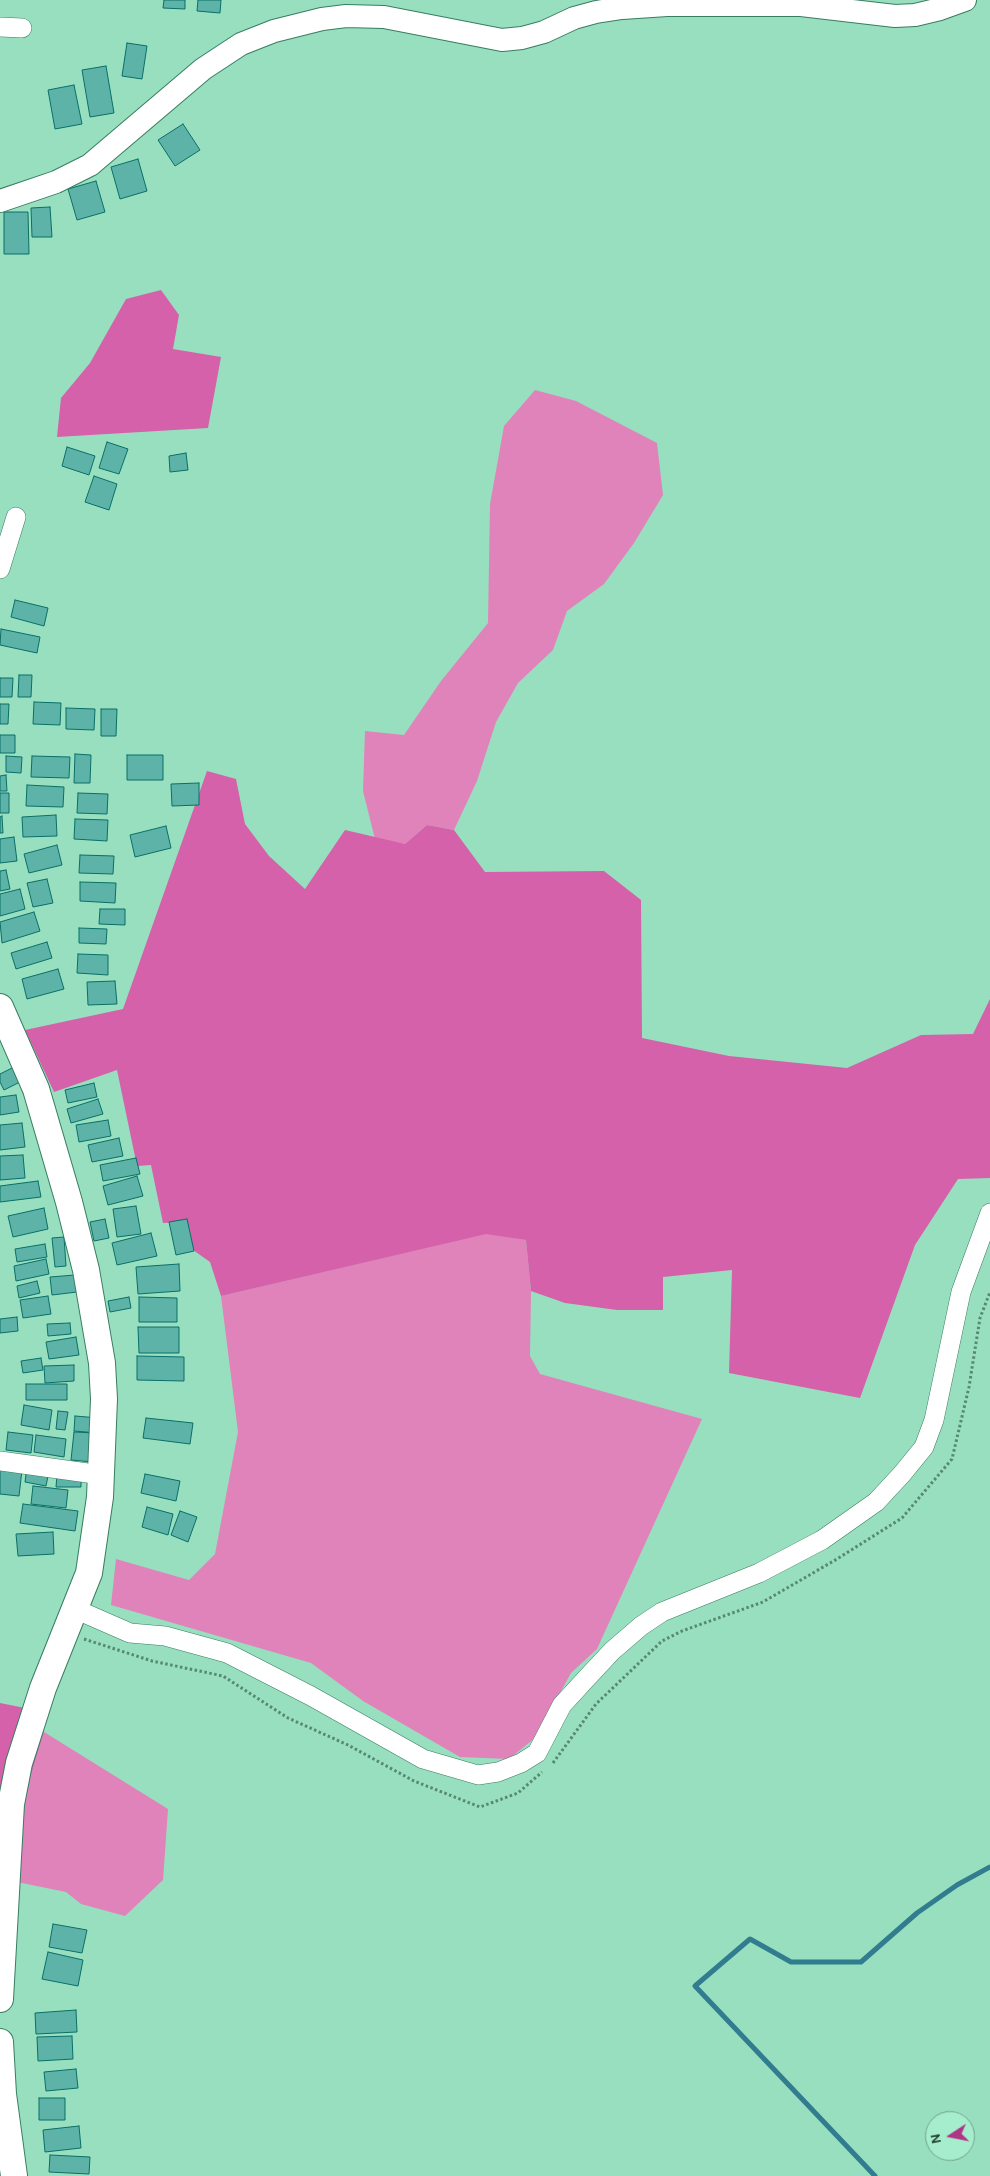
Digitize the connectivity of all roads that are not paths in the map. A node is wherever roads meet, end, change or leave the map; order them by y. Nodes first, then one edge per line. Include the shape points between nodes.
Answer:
1 (965, 0) edge
2 (0, 27) edge
3 (22, 28) dead end
4 (0, 201) edge
5 (16, 517) dead end
6 (0, 569) edge
7 (0, 1007) edge
8 (990, 1213) edge
9 (0, 1461) edge
10 (102, 1475) junction
11 (75, 1610) junction
12 (0, 1998) edge
13 (0, 2042) edge
14 (14, 2176) edge

1 - 4 street via 915,15 895,16 802,5 622,8 574,18 522,38 502,40 384,17 322,19 241,44 203,69 90,165 56,182
2 - 3 street
5 - 6 street
7 - 10 main road via 36,1090 86,1270 102,1363
8 - 11 street via 961,1292 934,1420 924,1447 902,1474 876,1502 822,1540 759,1573 662,1612 641,1626 612,1651 562,1706 537,1753 521,1763 478,1775 423,1759 227,1653 165,1636 130,1632
9 - 10 street
10 - 11 main road via 89,1573
11 - 12 main road via 30,1726 11,1804
13 - 14 main road

